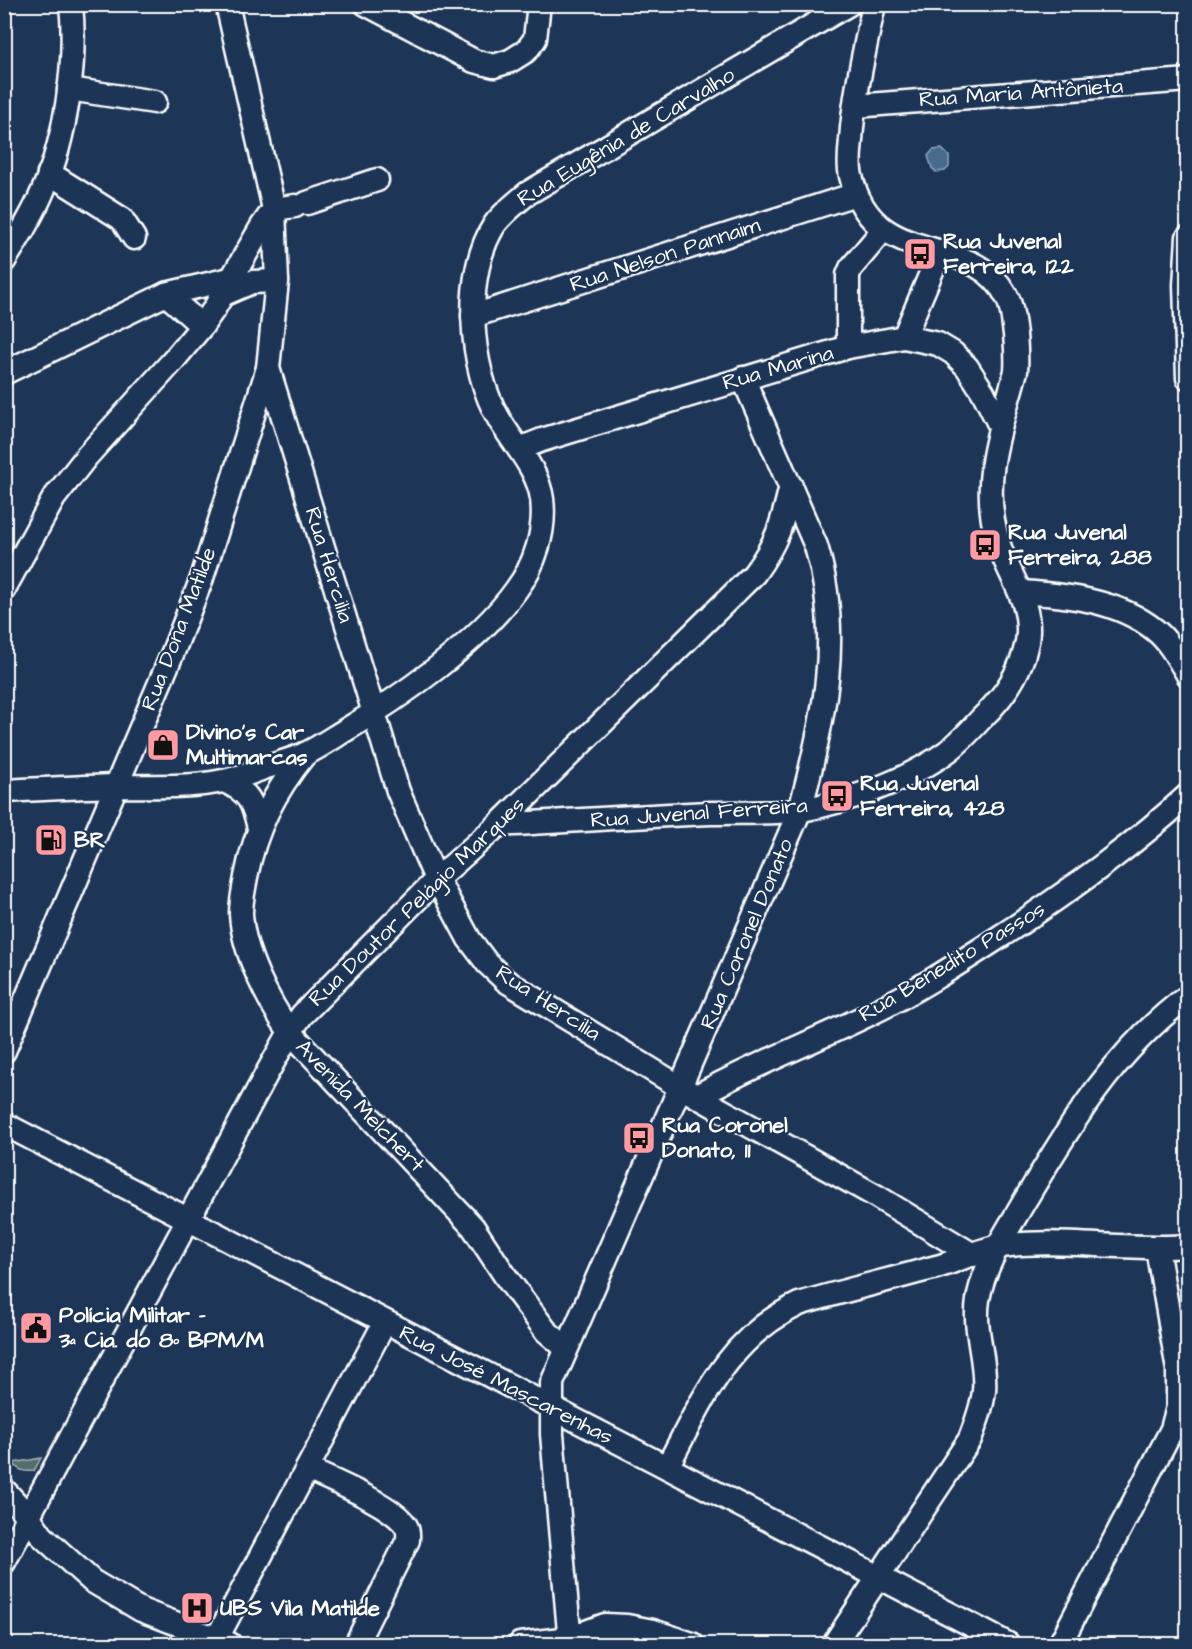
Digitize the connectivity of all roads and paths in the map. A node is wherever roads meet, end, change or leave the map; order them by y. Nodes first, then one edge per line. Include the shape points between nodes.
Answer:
1 (71, 4) edge
2 (227, 4) edge
3 (366, 4) edge
4 (849, 4) edge
5 (874, 4) edge
6 (540, 5) edge
7 (1188, 80) edge
8 (69, 89) junction
9 (155, 102) dead end
10 (855, 106) junction
11 (49, 173) junction
12 (377, 180) dead end
13 (856, 194) junction
14 (292, 206) junction
15 (883, 230) junction
16 (1188, 237) edge
17 (134, 238) dead end
18 (940, 252) junction
19 (4, 261) edge
20 (277, 281) junction
21 (226, 287) junction
22 (166, 294) junction
23 (473, 316) junction
24 (202, 326) junction
25 (904, 337) junction
26 (848, 347) junction
27 (268, 368) junction
28 (4, 373) edge
29 (743, 378) junction
30 (1188, 378) edge
31 (1000, 426) junction
32 (519, 449) junction
33 (791, 486) junction
34 (4, 589) edge
35 (1021, 592) junction
36 (1188, 675) edge
37 (374, 713) junction
38 (305, 754) junction
39 (224, 781) junction
40 (115, 786) junction
41 (4, 791) edge
42 (1188, 795) edge
43 (800, 810) junction
44 (498, 825) junction
45 (259, 828) junction
46 (437, 879) junction
47 (1188, 996) edge
48 (290, 1032) junction
49 (4, 1051) edge
50 (689, 1091) junction
51 (4, 1124) edge
52 (189, 1221) junction
53 (1188, 1246) edge
54 (998, 1247) junction
55 (1157, 1248) junction
56 (973, 1255) junction
57 (385, 1322) junction
58 (566, 1348) junction
59 (551, 1407) junction
60 (667, 1467) junction
61 (307, 1469) junction
62 (4, 1491) edge
63 (25, 1526) edge
64 (4, 1562) edge
65 (879, 1578) junction
66 (570, 1641) edge
67 (224, 1642) edge
68 (357, 1644) edge
69 (520, 1644) edge
70 (692, 1644) edge
71 (834, 1644) edge
72 (1008, 1644) edge
73 (1060, 1644) edge

1 - 8 street via 74,32
2 - 14 street via 233,38
3 - 6 street via 474,61 494,66 526,51 535,39
4 - 23 street, Rua Eugênia de Carvalho via 528,193 496,224 484,247 475,283
5 - 10 street, Rua Juvenal Ferreira
7 - 10 street, Rua Maria Antônieta
8 - 9 street
8 - 11 street
10 - 13 street, Rua Juvenal Ferreira via 850,175
11 - 17 street via 122,219
11 - 19 street via 43,192
12 - 14 street
13 - 15 street, Rua Juvenal Ferreira
13 - 23 street, Rua Nelson Pannaim
14 - 20 street
14 - 21 street
15 - 18 street, Rua Juvenal Ferreira
15 - 26 street via 849,272
16 - 30 street
18 - 25 street
18 - 31 street, Rua Juvenal Ferreira via 980,267 991,275 1008,300 1017,357
20 - 21 street
20 - 27 street
21 - 22 street
21 - 24 street
22 - 24 street
22 - 28 street
23 - 32 street, Rua Eugênia de Carvalho via 484,385 498,418
24 - 34 street via 54,498
25 - 26 street, Rua Marina
25 - 31 street, Rua Marina via 938,344 953,353 967,366
26 - 29 street, Rua Marina
27 - 37 street, Rua Hercilia
27 - 40 street, Rua Dona Matilde via 202,578
29 - 32 street, Rua Marina
29 - 33 street, Rua Coronel Donato
31 - 35 street, Rua Juvenal Ferreira via 993,452 991,512 1002,557
32 - 37 street, Rua Eugênia de Carvalho via 542,498 537,552 528,570 517,590 478,631 439,666
33 - 43 street, Rua Coronel Donato via 823,569 830,633 829,674 818,744
33 - 44 street, Rua Doutor Pelágio Marques via 782,526 754,574
35 - 36 street via 1101,603 1140,621 1166,642
35 - 43 street, Rua Juvenal Ferreira via 1027,642 1018,670 990,711 948,751 925,765 858,795
37 - 38 street, Rua Eugênia de Carvalho
37 - 46 street, Rua Hercilia via 398,791
38 - 39 street, Rua Eugênia de Carvalho
38 - 45 street, Avenida Melchert via 286,777
39 - 40 street, Rua Eugênia de Carvalho via 170,787
39 - 45 street via 246,794 255,808
40 - 41 street, Rua Eugênia de Carvalho
40 - 49 street, Rua Dona Matilde
42 - 50 street, Rua Benedito Passos via 1118,854 976,952 870,1014 743,1072
43 - 44 street, Rua Juvenal Ferreira
43 - 50 street, Rua Coronel Donato
44 - 46 street, Rua Doutor Pelágio Marques
45 - 48 street, Avenida Melchert via 241,915 258,976 275,1012
46 - 48 street, Rua Doutor Pelágio Marques via 326,989
46 - 50 street, Rua Hercilia via 470,939 506,981
47 - 54 street via 1164,1013 1104,1077
48 - 52 street, Rua Doutor Pelágio Marques
48 - 58 street, Avenida Melchert via 473,1227 546,1331
50 - 56 street, Rua Hercilia
50 - 58 street, Rua Coronel Donato
51 - 52 street, Rua José Mascarenhas
52 - 57 street, Rua José Mascarenhas
52 - 63 street, Rua Doutor Pelágio Marques
53 - 55 street
54 - 55 street
54 - 56 street
54 - 65 street via 984,1274 978,1303 985,1389 979,1417 970,1439
55 - 73 street via 1178,1370 1178,1407 1172,1429
56 - 60 street via 799,1304 754,1331 711,1385
57 - 59 street, Rua José Mascarenhas
57 - 61 street
58 - 59 street, Rua Coronel Donato via 552,1383
59 - 60 street, Rua José Mascarenhas
59 - 66 street
60 - 65 street, Rua José Mascarenhas
61 - 67 street
61 - 68 street via 391,1512 409,1531
62 - 63 street
63 - 64 street, Rua Doutor Pelágio Marques
63 - 67 street via 116,1596 141,1610
65 - 71 street
65 - 72 street, Rua José Mascarenhas
66 - 69 street
66 - 70 street via 598,1626 627,1626

